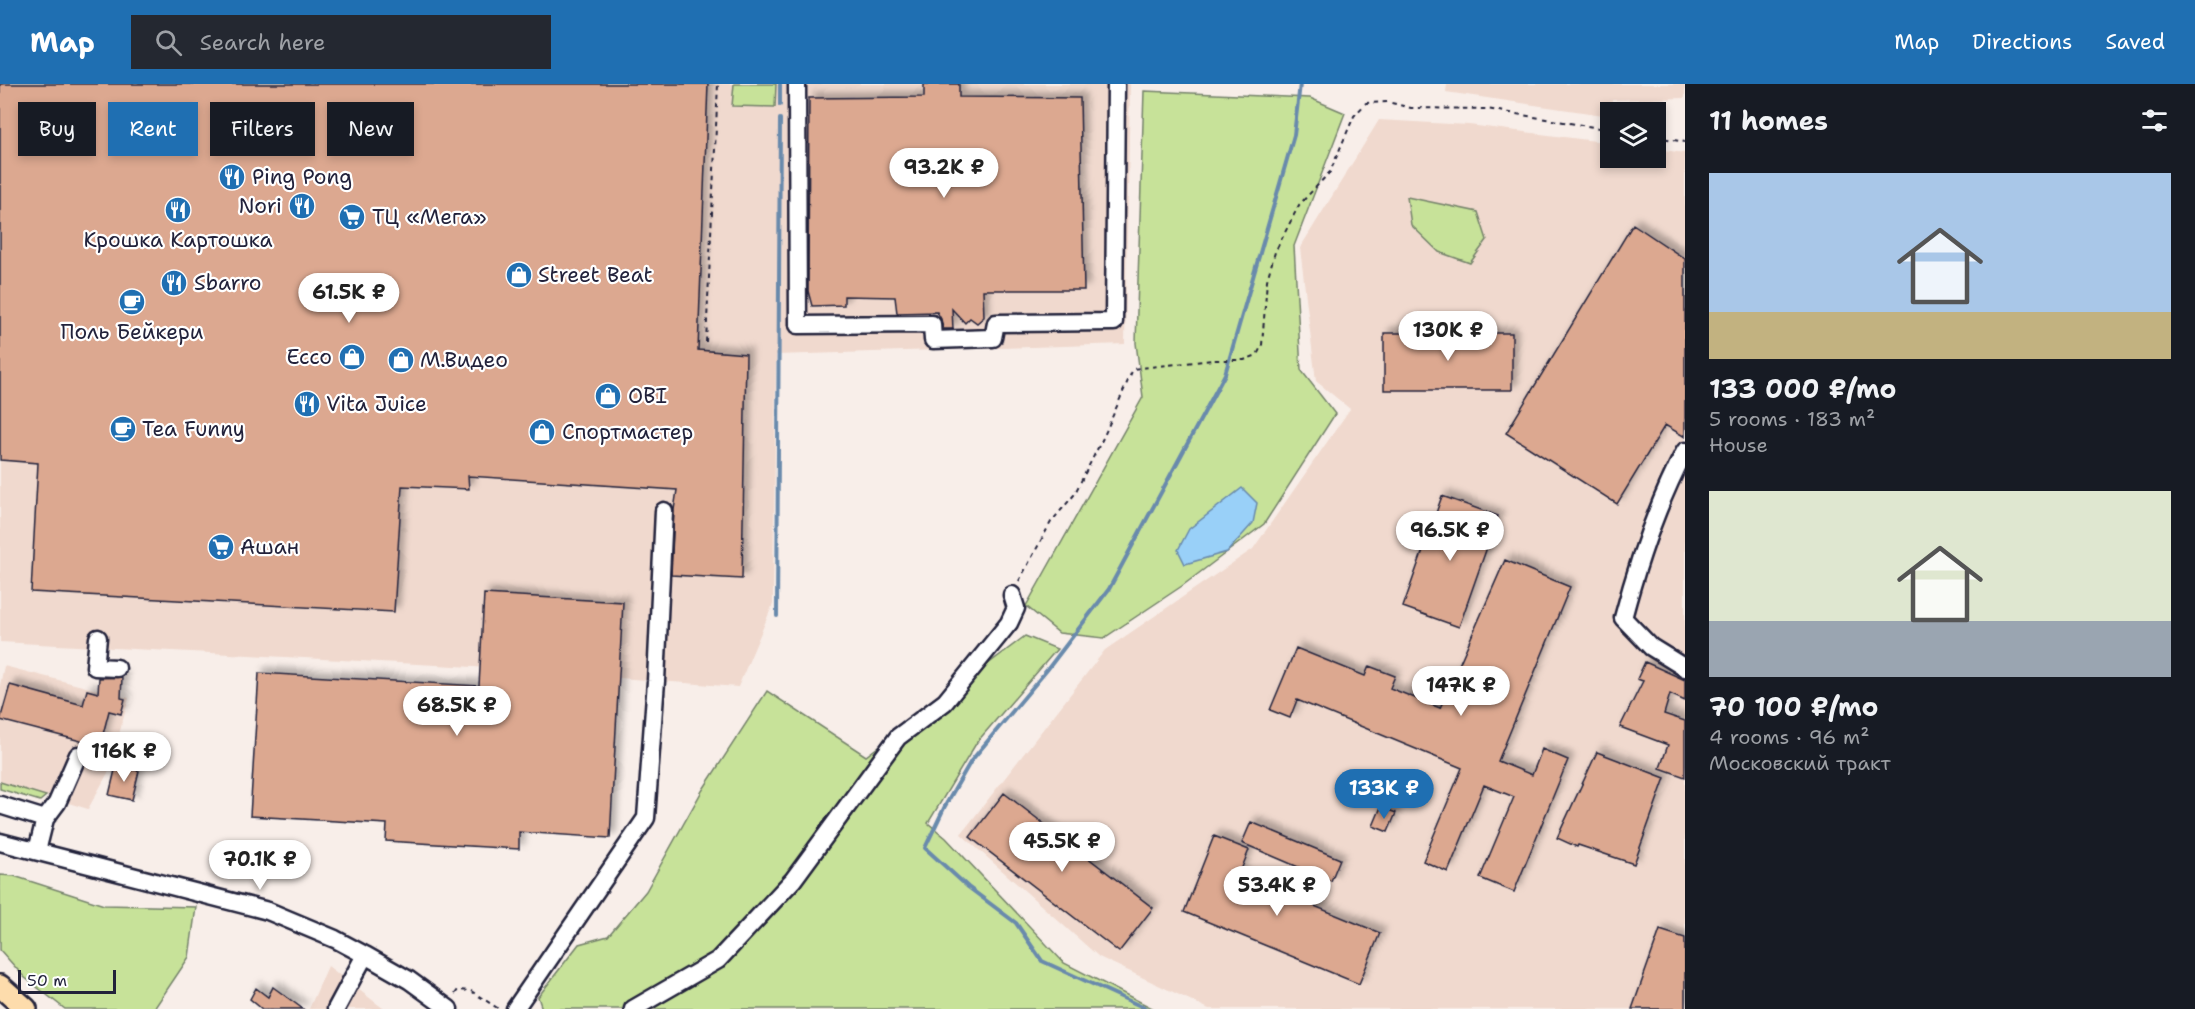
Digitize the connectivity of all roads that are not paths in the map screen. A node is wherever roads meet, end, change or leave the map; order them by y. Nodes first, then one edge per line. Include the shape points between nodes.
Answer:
1 (797, 84) edge
2 (1116, 84) edge
3 (1685, 451) edge
4 (664, 511) dead end
5 (1012, 595) road end
6 (98, 638) dead end
7 (117, 668) dead end
8 (1685, 668) edge
9 (78, 755) dead end
10 (0, 805) edge
11 (45, 819) junction
12 (0, 842) edge
13 (37, 851) junction
14 (365, 955) junction
15 (0, 986) edge
16 (448, 1008) edge
17 (26, 1009) edge
18 (336, 1009) edge
19 (515, 1009) edge
20 (633, 1009) edge

1 - 2 street via 798,325 932,324 933,340 993,338 996,323 1114,322
3 - 8 street via 1638,562 1623,618 1651,647
4 - 19 street via 646,818
5 - 20 street via 1016,608 1009,623 945,702 898,737 793,880 717,960
6 - 7 street via 95,667
9 - 11 street via 57,803
10 - 11 street
11 - 13 street
12 - 13 street
13 - 14 street via 268,911
14 - 16 street
14 - 18 street
15 - 17 main road

